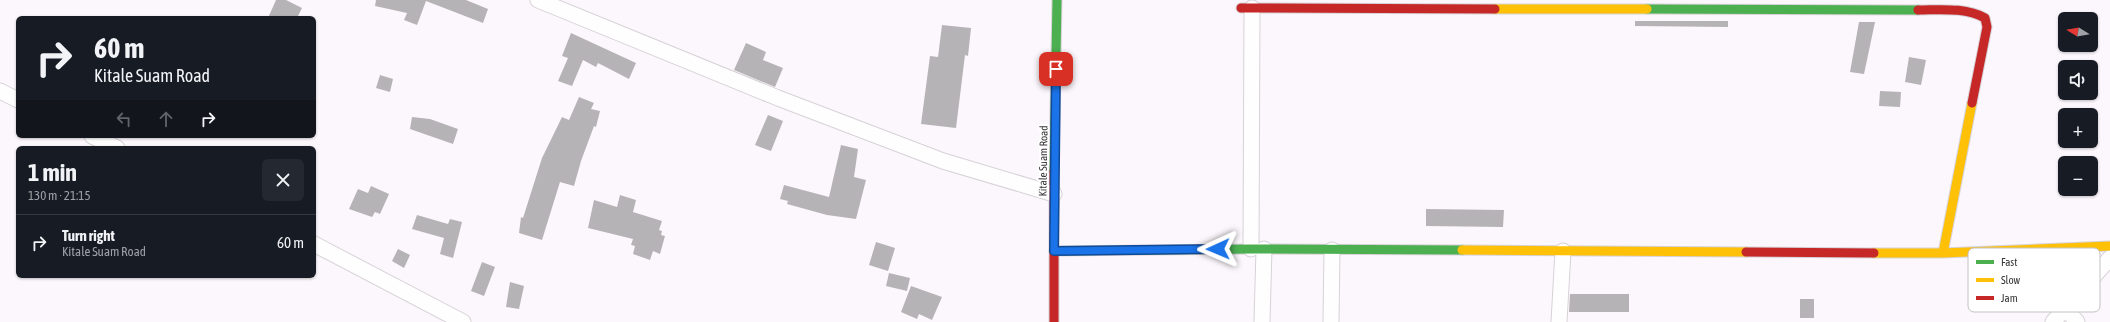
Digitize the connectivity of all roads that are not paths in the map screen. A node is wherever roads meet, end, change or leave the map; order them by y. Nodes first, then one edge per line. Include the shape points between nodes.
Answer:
1 (538, 0) edge
2 (1057, 0) edge
3 (1246, 8) joint
4 (0, 91) edge
5 (16, 99) edge
6 (96, 138) edge
7 (113, 146) edge
8 (1054, 194) junction
9 (316, 245) edge
10 (2110, 246) edge
11 (2062, 248) edge
12 (1258, 249) junction
13 (1332, 250) junction
14 (1054, 251) junction
15 (1563, 251) junction
16 (1968, 252) edge
17 (1943, 253) junction
18 (2110, 258) edge
19 (2100, 269) edge
20 (2062, 312) edge
21 (2068, 312) edge
22 (463, 322) edge
23 (1054, 322) edge
24 (1262, 322) edge
25 (1331, 322) edge
26 (1560, 322) edge
27 (2053, 322) edge
28 (2077, 322) edge

1 - 8 street via 943,162
2 - 8 main road, Kitale Suam Road
3 - 12 street
3 - 17 main road via 1960,10 1978,14 1985,18 1987,27
4 - 5 street
6 - 7 street
8 - 14 main road, Kitale Suam Road
9 - 22 street
10 - 11 main road
12 - 13 main road
12 - 14 main road
12 - 24 street
13 - 15 main road
13 - 25 street
14 - 23 main road, Kitale Suam Road
15 - 17 main road
15 - 26 street
16 - 17 main road
18 - 19 street
20 - 27 street
21 - 28 street

